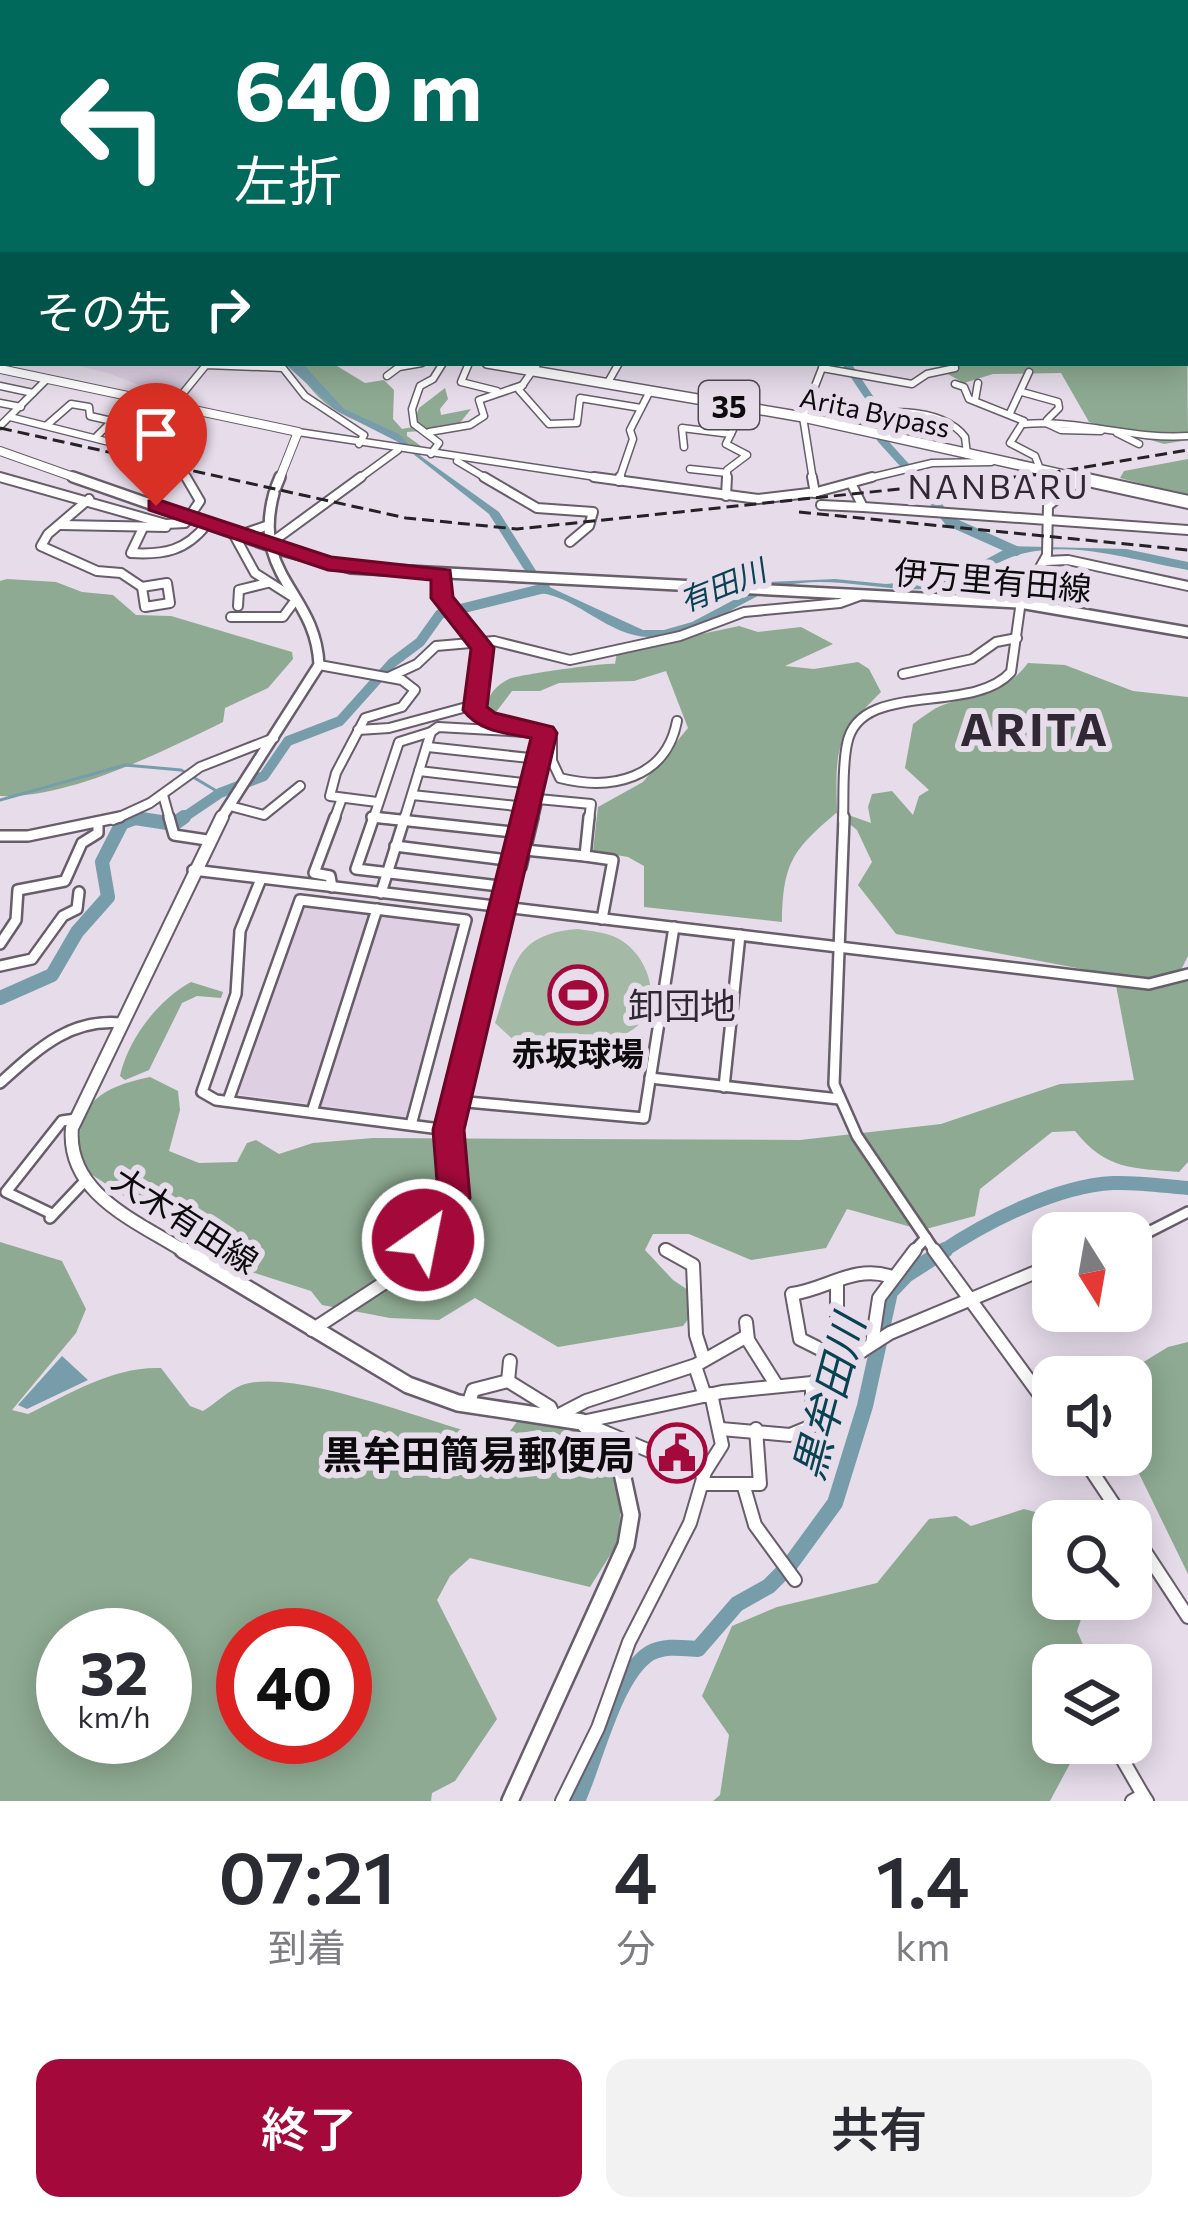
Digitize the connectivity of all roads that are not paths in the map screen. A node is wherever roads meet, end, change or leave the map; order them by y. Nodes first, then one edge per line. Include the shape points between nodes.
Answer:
1 (27, 366) edge
2 (204, 366) edge
3 (269, 366) edge
4 (407, 366) edge
5 (441, 366) edge
6 (468, 366) edge
7 (617, 366) edge
8 (823, 366) edge
9 (955, 366) edge
10 (536, 367) edge
11 (0, 369) edge
12 (1029, 372) dead end
13 (20, 373) junction
14 (387, 376) dead end
15 (47, 379) junction
16 (978, 383) dead end
17 (607, 384) junction
18 (955, 384) dead end
19 (523, 385) junction
20 (0, 386) edge
21 (497, 391) junction
22 (650, 392) junction
23 (1022, 392) junction
24 (33, 393) junction
25 (975, 400) junction
26 (0, 403) edge
27 (172, 405) junction
28 (21, 407) junction
29 (745, 407) junction
30 (640, 408) junction
31 (1010, 413) junction
32 (90, 416) junction
33 (803, 417) junction
34 (340, 418) junction
35 (3, 422) edge
36 (1024, 423) junction
37 (1048, 424) junction
38 (46, 425) junction
39 (847, 427) junction
40 (1187, 430) edge
41 (74, 431) junction
42 (298, 432) junction
43 (429, 432) junction
44 (731, 434) junction
45 (97, 436) junction
46 (317, 436) junction
47 (116, 444) dead end
48 (359, 444) junction
49 (1139, 444) dead end
50 (684, 447) dead end
51 (398, 450) junction
52 (3, 452) edge
53 (430, 454) junction
54 (970, 454) junction
55 (452, 458) junction
56 (952, 460) junction
57 (1034, 468) junction
58 (727, 473) junction
59 (1, 477) edge
60 (1083, 478) junction
61 (620, 481) junction
62 (851, 483) junction
63 (684, 490) junction
64 (815, 493) junction
65 (726, 496) junction
66 (88, 499) junction
67 (1188, 502) edge
68 (821, 505) dead end
69 (863, 507) junction
70 (192, 518) junction
71 (1048, 522) junction
72 (177, 524) junction
73 (207, 524) junction
74 (61, 525) junction
75 (266, 526) junction
76 (142, 530) junction
77 (1188, 530) edge
78 (237, 534) junction
79 (570, 542) dead end
80 (268, 545) junction
81 (1046, 559) junction
82 (442, 574) junction
83 (267, 583) junction
84 (1188, 586) edge
85 (142, 587) junction
86 (862, 595) junction
87 (293, 599) junction
88 (1019, 603) junction
89 (238, 606) dead end
90 (230, 617) dead end
91 (1188, 619) edge
92 (1187, 632) edge
93 (1017, 638) junction
94 (481, 642) junction
95 (319, 664) junction
96 (903, 674) dead end
97 (389, 677) junction
98 (474, 705) junction
99 (677, 721) dead end
100 (358, 730) junction
101 (431, 732) junction
102 (545, 733) junction
103 (274, 738) junction
104 (428, 747) junction
105 (539, 759) junction
106 (419, 771) junction
107 (532, 784) junction
108 (300, 786) dead end
109 (412, 795) junction
110 (341, 798) junction
111 (165, 800) junction
112 (178, 802) dead end
113 (377, 802) junction
114 (230, 806) junction
115 (526, 807) junction
116 (372, 818) junction
117 (404, 821) junction
118 (98, 823) junction
119 (521, 833) junction
120 (0, 836) edge
121 (207, 840) junction
122 (395, 846) junction
123 (525, 850) junction
124 (584, 856) junction
125 (518, 864) junction
126 (193, 870) junction
127 (386, 874) junction
128 (262, 879) junction
129 (332, 887) junction
130 (508, 887) junction
131 (79, 892) dead end
132 (381, 892) junction
133 (503, 907) junction
134 (377, 909) junction
135 (602, 919) junction
136 (674, 927) junction
137 (740, 935) junction
138 (0, 944) edge
139 (838, 946) junction
140 (0, 966) edge
141 (1188, 974) edge
142 (121, 1023) junction
143 (0, 1066) edge
144 (12, 1072) junction
145 (650, 1078) junction
146 (0, 1083) edge
147 (724, 1087) junction
148 (839, 1099) junction
149 (228, 1101) junction
150 (456, 1101) junction
151 (311, 1112) junction
152 (76, 1119) junction
153 (411, 1125) junction
154 (448, 1130) junction
155 (83, 1183) junction
156 (1188, 1212) edge
157 (1152, 1230) edge
158 (926, 1238) junction
159 (665, 1249) dead end
160 (1032, 1274) edge
161 (889, 1276) junction
162 (837, 1281) junction
163 (968, 1300) junction
164 (311, 1330) junction
165 (867, 1347) junction
166 (510, 1361) dead end
167 (699, 1363) junction
168 (838, 1369) junction
169 (508, 1381) junction
170 (812, 1383) junction
171 (1032, 1385) edge
172 (777, 1386) junction
173 (708, 1395) junction
174 (468, 1405) junction
175 (556, 1414) junction
176 (582, 1422) junction
177 (721, 1429) junction
178 (756, 1429) junction
179 (703, 1479) junction
180 (744, 1487) junction
181 (1152, 1562) edge
182 (793, 1578) dead end
183 (1188, 1617) edge
184 (1124, 1764) edge
185 (1141, 1799) edge
186 (510, 1801) edge
187 (562, 1801) edge

1 - 13 street
2 - 27 street
3 - 34 street via 289,372 305,396
4 - 14 street
5 - 43 street via 420,386 412,409 414,424
6 - 21 street via 460,382
7 - 17 street
8 - 9 street via 912,384
8 - 33 street
10 - 17 highway, Arita Bypass / 35
10 - 19 street
11 - 13 main road
12 - 23 street
13 - 15 main road
15 - 24 street
15 - 27 main road
16 - 25 street
17 - 22 highway, Arita Bypass / 35
18 - 25 street
19 - 21 street
19 - 30 street via 520,392 549,424 578,423 580,398
20 - 24 street
21 - 43 street via 479,400 484,416 474,423
22 - 29 highway, Arita Bypass / 35
22 - 30 street
23 - 31 street
23 - 36 street via 1059,406 1049,419
24 - 28 street
25 - 31 street
26 - 28 street
27 - 42 main road
27 - 70 street via 172,444 200,501
28 - 35 street
29 - 33 highway, Arita Bypass / 35
29 - 44 street
30 - 61 street
31 - 36 street
32 - 38 street via 89,407 71,404
32 - 41 street
32 - 45 street via 112,421
33 - 39 highway, Arita Bypass / 35
33 - 64 street
34 - 46 street
34 - 48 street via 364,435
35 - 38 street
36 - 37 street
36 - 57 street via 1010,443 1036,455
37 - 40 street via 1160,437
37 - 49 street via 1115,432
38 - 41 street
39 - 54 highway, Arita Bypass / 35
39 - 54 street via 935,414 960,430
41 - 45 street
42 - 46 street
42 - 75 main road
43 - 53 street via 439,442
44 - 50 street via 682,428
44 - 58 street via 726,444 747,455
45 - 47 street
46 - 48 street
48 - 51 street
51 - 53 street
51 - 80 street
52 - 59 street
52 - 70 main road
53 - 55 street
54 - 56 street
54 - 57 highway, 35
55 - 61 street
55 - 79 street via 537,508 593,512 590,526
56 - 57 street
56 - 62 street
57 - 60 highway, 35
58 - 63 street via 689,467
58 - 65 street
59 - 66 street
60 - 67 highway, 35
60 - 71 street via 1052,501
61 - 63 street
62 - 64 street
62 - 69 street
63 - 65 street
64 - 65 street
66 - 72 street
66 - 74 street
68 - 69 street
69 - 71 street
70 - 72 street
70 - 73 main road
71 - 77 street
71 - 81 street
72 - 76 street
73 - 76 street via 172,555 130,553
73 - 78 main road
74 - 76 street
74 - 85 street via 43,541 45,550
75 - 78 street
75 - 80 main road
78 - 80 main road
78 - 83 street via 238,549
80 - 82 main road via 351,568
80 - 87 main road
81 - 84 street
81 - 88 street
82 - 86 main road, 伊万里有田線
82 - 94 street via 442,598
83 - 87 street
83 - 89 street via 239,590
85 - 85 street via 145,607 170,603 167,584
86 - 88 main road, 伊万里有田線
86 - 94 street via 744,612 570,661
87 - 90 street via 283,617
87 - 95 main road via 318,642
88 - 92 main road, 伊万里有田線
88 - 93 street
91 - 92 street
93 - 96 street
93 - 139 street via 1012,672 994,687 884,705 851,729
94 - 97 street via 436,646
94 - 98 street
95 - 97 street
95 - 103 main road, 大木有田線
97 - 100 street via 416,690 402,707 369,715
98 - 100 street via 385,733
98 - 102 street via 488,720
99 - 102 street via 669,751 619,783 560,778
100 - 110 street via 335,773 331,796
101 - 102 street via 445,724
101 - 104 street
101 - 113 street via 399,742
102 - 105 street
103 - 111 street via 200,767
103 - 114 main road, 大木有田線
104 - 105 street
104 - 106 street
105 - 107 street
106 - 107 street
106 - 109 street
107 - 115 street
108 - 114 street via 264,815
109 - 115 street
109 - 117 street
110 - 113 street
110 - 129 street via 314,873 330,876
111 - 112 street
111 - 118 street
111 - 121 street via 174,835
113 - 116 street
114 - 121 main road, 大木有田線
115 - 119 street
116 - 117 street
116 - 127 street via 356,869
117 - 119 street
117 - 122 street
118 - 120 street
118 - 138 street via 65,881 18,890 16,920
119 - 125 street
121 - 126 main road, 大木有田線
122 - 125 street
122 - 127 street
123 - 124 street
123 - 124 street via 538,799 591,804
123 - 125 street
124 - 135 street via 613,860
125 - 130 street
126 - 128 street
126 - 142 main road, 大木有田線
127 - 130 street
127 - 132 street
128 - 129 street
128 - 149 street via 240,931 236,994 201,1086
129 - 132 street
130 - 133 street
131 - 140 street via 77,909 32,958
132 - 133 street
133 - 135 street
133 - 150 street
134 - 149 street via 300,900
134 - 151 street
134 - 153 street via 466,920
135 - 136 street
136 - 137 street
136 - 145 street
137 - 139 street
137 - 147 street
139 - 141 street via 1149,984
139 - 148 street via 832,1052
142 - 144 street via 82,1020
142 - 152 main road, 大木有田線
143 - 144 street
144 - 146 street
145 - 147 street
145 - 150 street via 644,1118
147 - 148 street
148 - 158 street
149 - 151 street
150 - 154 street
151 - 153 street
152 - 155 main road, 大木有田線 via 69,1153
152 - 155 street via 62,1121 6,1192 51,1216
153 - 154 street
154 - 164 street via 456,1185 445,1213 387,1281
155 - 164 main road, 大木有田線
156 - 157 street
158 - 161 street
158 - 163 street
159 - 167 street via 693,1265
160 - 163 street
161 - 162 street via 857,1270
161 - 165 street
162 - 165 street via 837,1318
162 - 168 street via 792,1294 796,1341 826,1352
163 - 165 street
163 - 171 street
164 - 174 main road, 大木有田線 via 408,1385
165 - 168 street
166 - 169 street
167 - 172 street via 740,1345 746,1329
167 - 173 street
167 - 175 street
168 - 170 street
169 - 174 street via 472,1390
169 - 175 street
170 - 172 street
170 - 178 street via 812,1426 790,1435
172 - 173 street
173 - 176 street
173 - 177 street
174 - 175 main road, 大木有田線
175 - 176 main road, 大木有田線
176 - 179 street
176 - 186 main road via 619,1459 632,1515 626,1545
177 - 178 street
177 - 179 street via 722,1445
178 - 180 street via 760,1484
179 - 180 street
179 - 187 street
180 - 182 street via 755,1525
181 - 183 street
184 - 185 street

